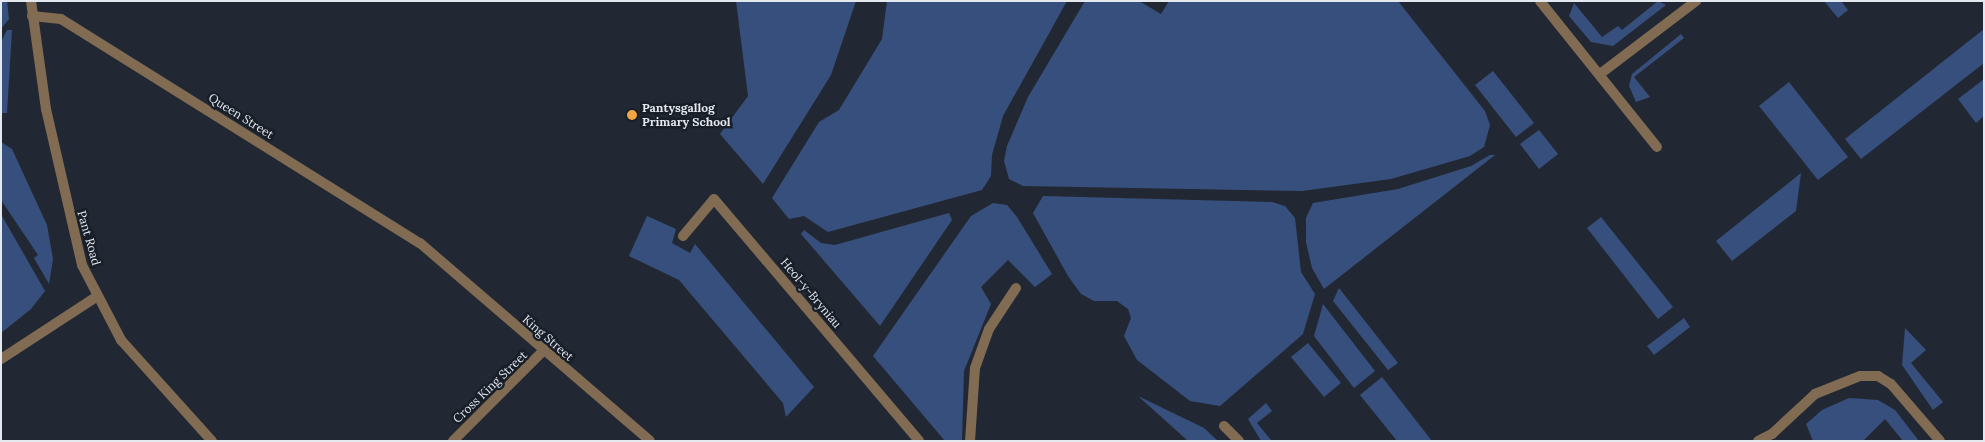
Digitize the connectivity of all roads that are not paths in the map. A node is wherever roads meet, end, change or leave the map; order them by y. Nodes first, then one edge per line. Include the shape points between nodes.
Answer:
1 (31, 1) edge
2 (1540, 1) edge
3 (1696, 1) edge
4 (32, 16) junction
5 (1600, 74) junction
6 (1657, 147) dead end
7 (683, 236) dead end
8 (432, 252) joint
9 (1016, 288) dead end
10 (96, 297) junction
11 (543, 351) junction
12 (1, 359) edge
13 (1224, 426) dead end
14 (212, 441) edge
15 (453, 441) edge
16 (650, 441) edge
17 (919, 441) edge
18 (970, 441) edge
19 (1239, 441) edge
20 (1758, 441) edge
21 (1940, 441) edge

1 - 4 street, Pant Road
2 - 5 street
3 - 5 street
4 - 8 street, Queen Street via 61,19
4 - 10 street, Pant Road via 69,216
5 - 6 street
7 - 17 street, Heol-y-Bryniau via 714,199
8 - 11 street, King Street
9 - 18 street via 989,330 974,368
10 - 12 street
10 - 14 street, Pant Road via 121,340
11 - 15 street, Cross King Street
11 - 16 street, King Street
13 - 19 street
20 - 21 street via 1772,434 1815,394 1860,376 1878,376 1891,384

